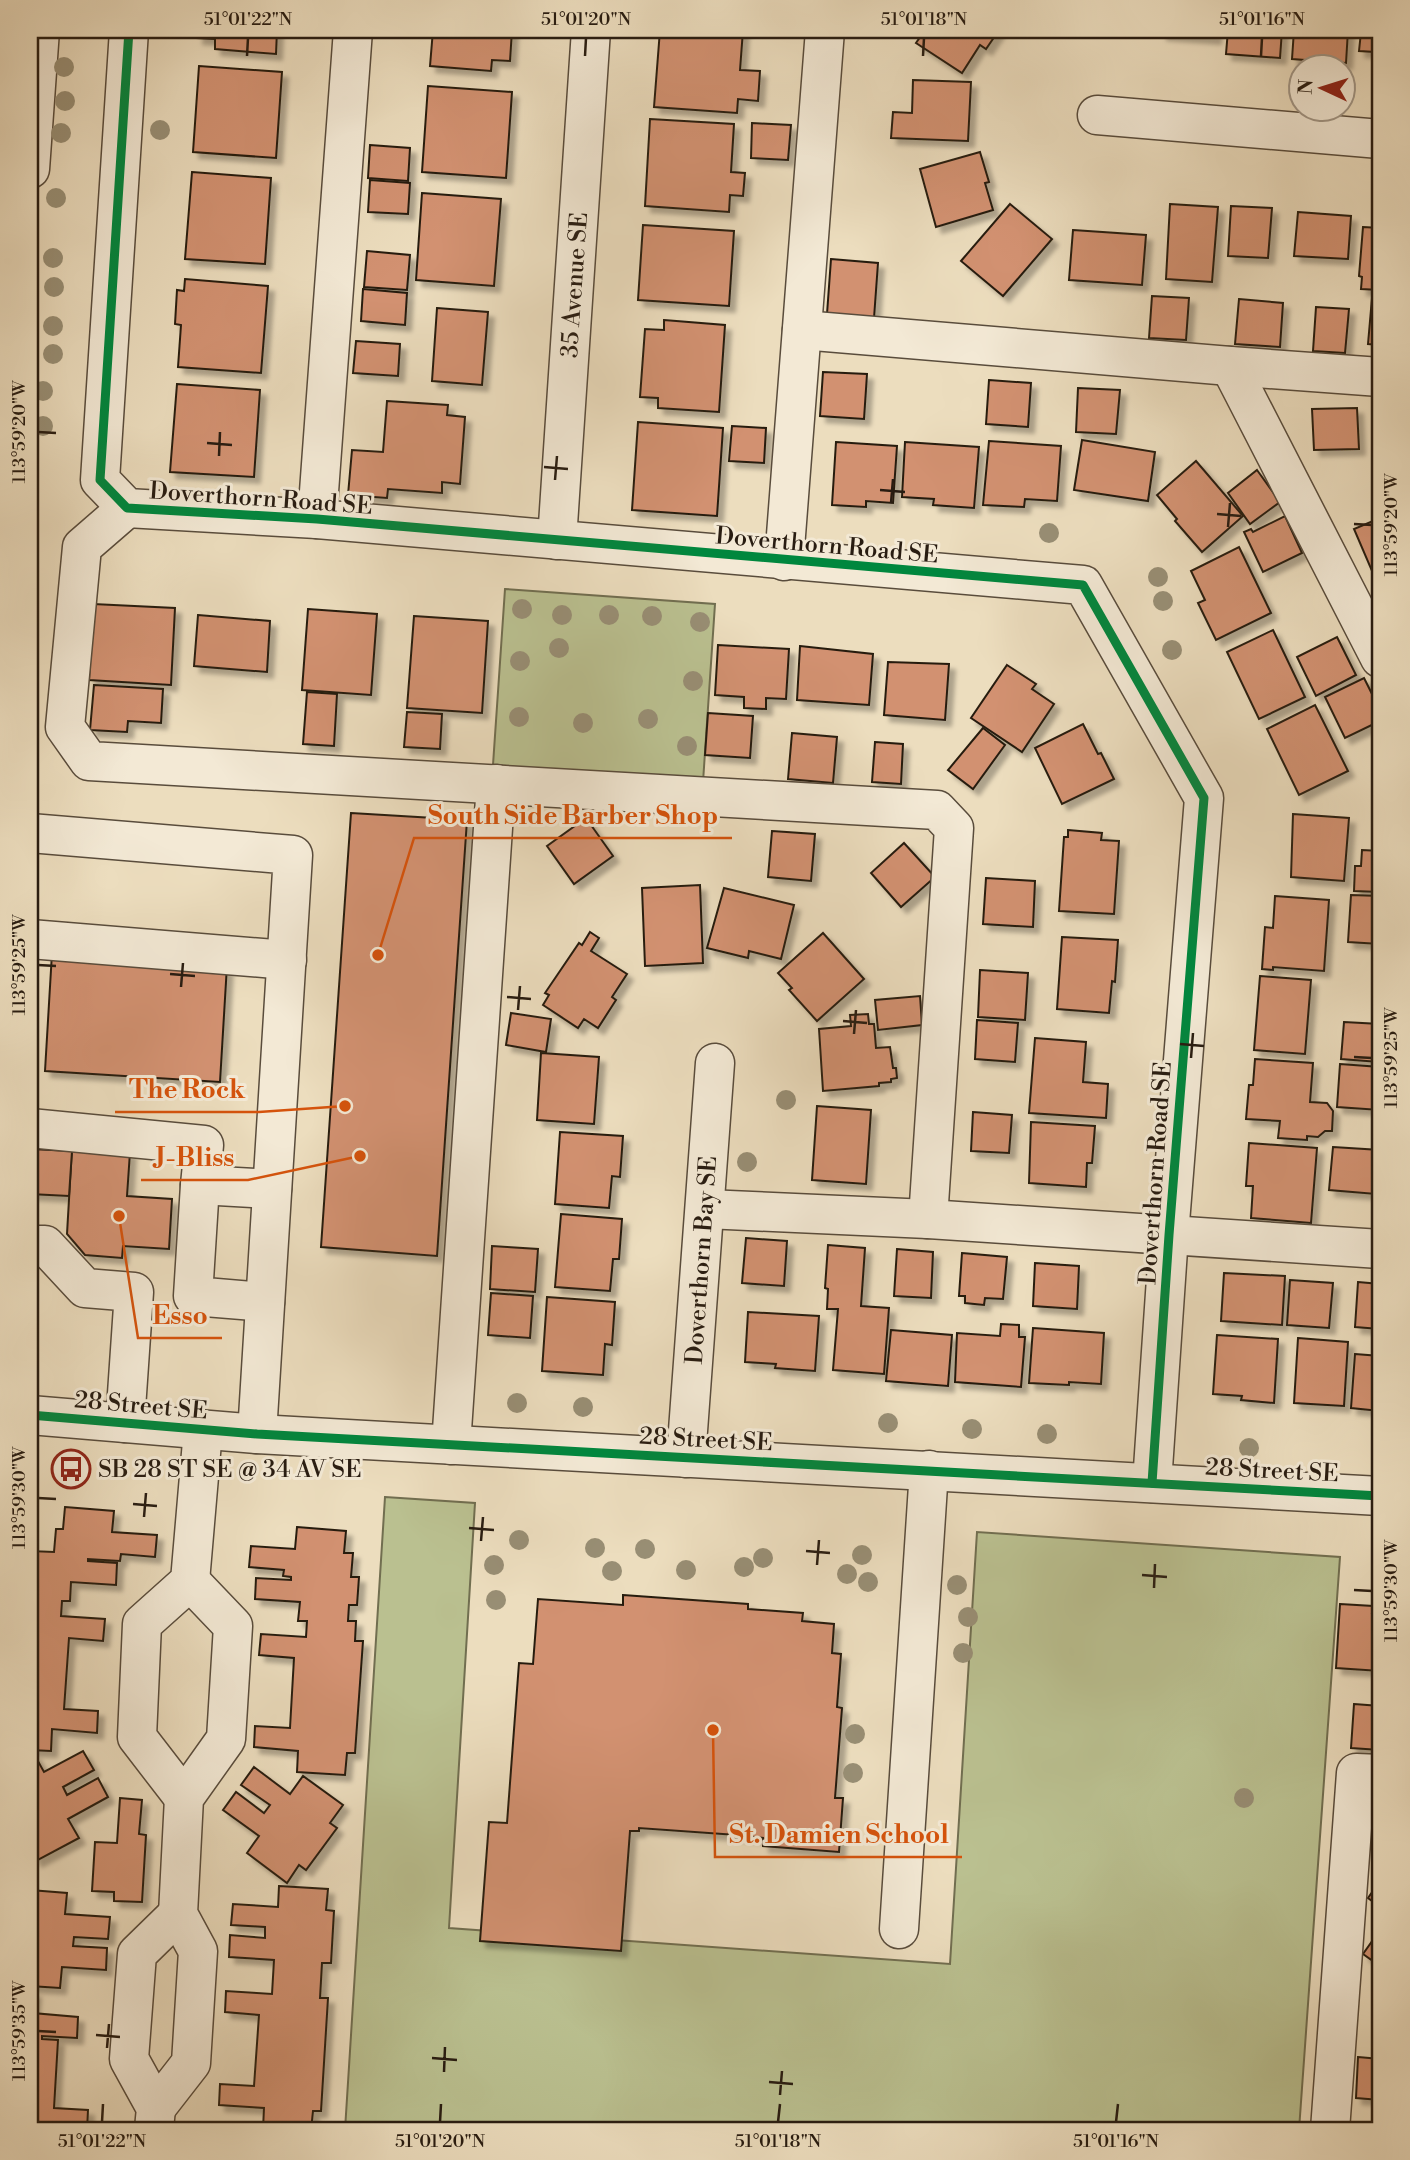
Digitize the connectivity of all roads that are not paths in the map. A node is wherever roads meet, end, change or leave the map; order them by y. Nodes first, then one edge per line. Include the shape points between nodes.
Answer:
1 (40, 30) edge
2 (129, 30) edge
3 (353, 30) edge
4 (591, 30) edge
5 (825, 30) edge
6 (1097, 114) dead end
7 (1380, 139) edge
8 (30, 169) edge
9 (802, 330) junction
10 (1230, 366) junction
11 (1380, 377) edge
12 (127, 508) junction
13 (317, 519) junction
14 (557, 540) junction
15 (784, 561) junction
16 (1380, 659) edge
17 (496, 785) junction
18 (30, 833) edge
19 (30, 939) edge
20 (287, 960) junction
21 (715, 1063) dead end
22 (30, 1128) edge
23 (200, 1185) junction
24 (272, 1189) junction
25 (706, 1209) junction
26 (928, 1219) junction
27 (1169, 1235) junction
28 (30, 1245) edge
29 (1380, 1249) edge
30 (134, 1292) junction
31 (193, 1296) junction
32 (265, 1301) junction
33 (30, 1415) edge
34 (125, 1423) junction
35 (203, 1430) junction
36 (257, 1434) junction
37 (451, 1445) junction
38 (686, 1458) junction
39 (929, 1470) junction
40 (1152, 1483) junction
41 (1380, 1496) edge
42 (190, 1581) junction
43 (1380, 1774) edge
44 (184, 1798) junction
45 (178, 1914) junction
46 (899, 1929) dead end
47 (155, 2119) edge
48 (1330, 2130) edge

1 - 8 street
2 - 12 street, Doverthorn Road SE via 100,480
3 - 13 street
4 - 14 street, 35 Avenue SE
5 - 9 street
6 - 7 street
9 - 10 street
9 - 15 street
10 - 11 street
10 - 16 street
12 - 13 street, Doverthorn Road SE
12 - 17 street via 82,547 65,727 89,761
13 - 14 street, Doverthorn Road SE
14 - 15 street, Doverthorn Road SE
15 - 27 street, Doverthorn Road SE via 1083,585 1204,797
17 - 26 street via 937,810 954,828
17 - 37 street
18 - 20 street via 293,855
19 - 20 street
20 - 24 street
21 - 25 street, Doverthorn Bay SE
22 - 23 street via 204,1145
23 - 24 street
23 - 31 street
24 - 32 street
25 - 26 street
25 - 38 street, Doverthorn Bay SE
26 - 27 street
27 - 29 street
27 - 40 street, Doverthorn Road SE
28 - 30 street via 45,1245 85,1288
30 - 31 street
30 - 34 street
31 - 32 street
32 - 36 street
33 - 34 street, 28 Street SE
34 - 35 street, 28 Street SE
35 - 36 street, 28 Street SE
35 - 42 street
36 - 37 street, 28 Street SE
37 - 38 street, 28 Street SE
38 - 39 street, 28 Street SE
39 - 40 street, 28 Street SE
39 - 46 street
40 - 41 street, 28 Street SE
42 - 44 street via 233,1626 226,1740
42 - 44 street via 142,1624 137,1737
43 - 48 street via 1356,1773
44 - 45 street
45 - 47 street via 198,1951 191,2063
45 - 47 street via 137,1954 129,2059

